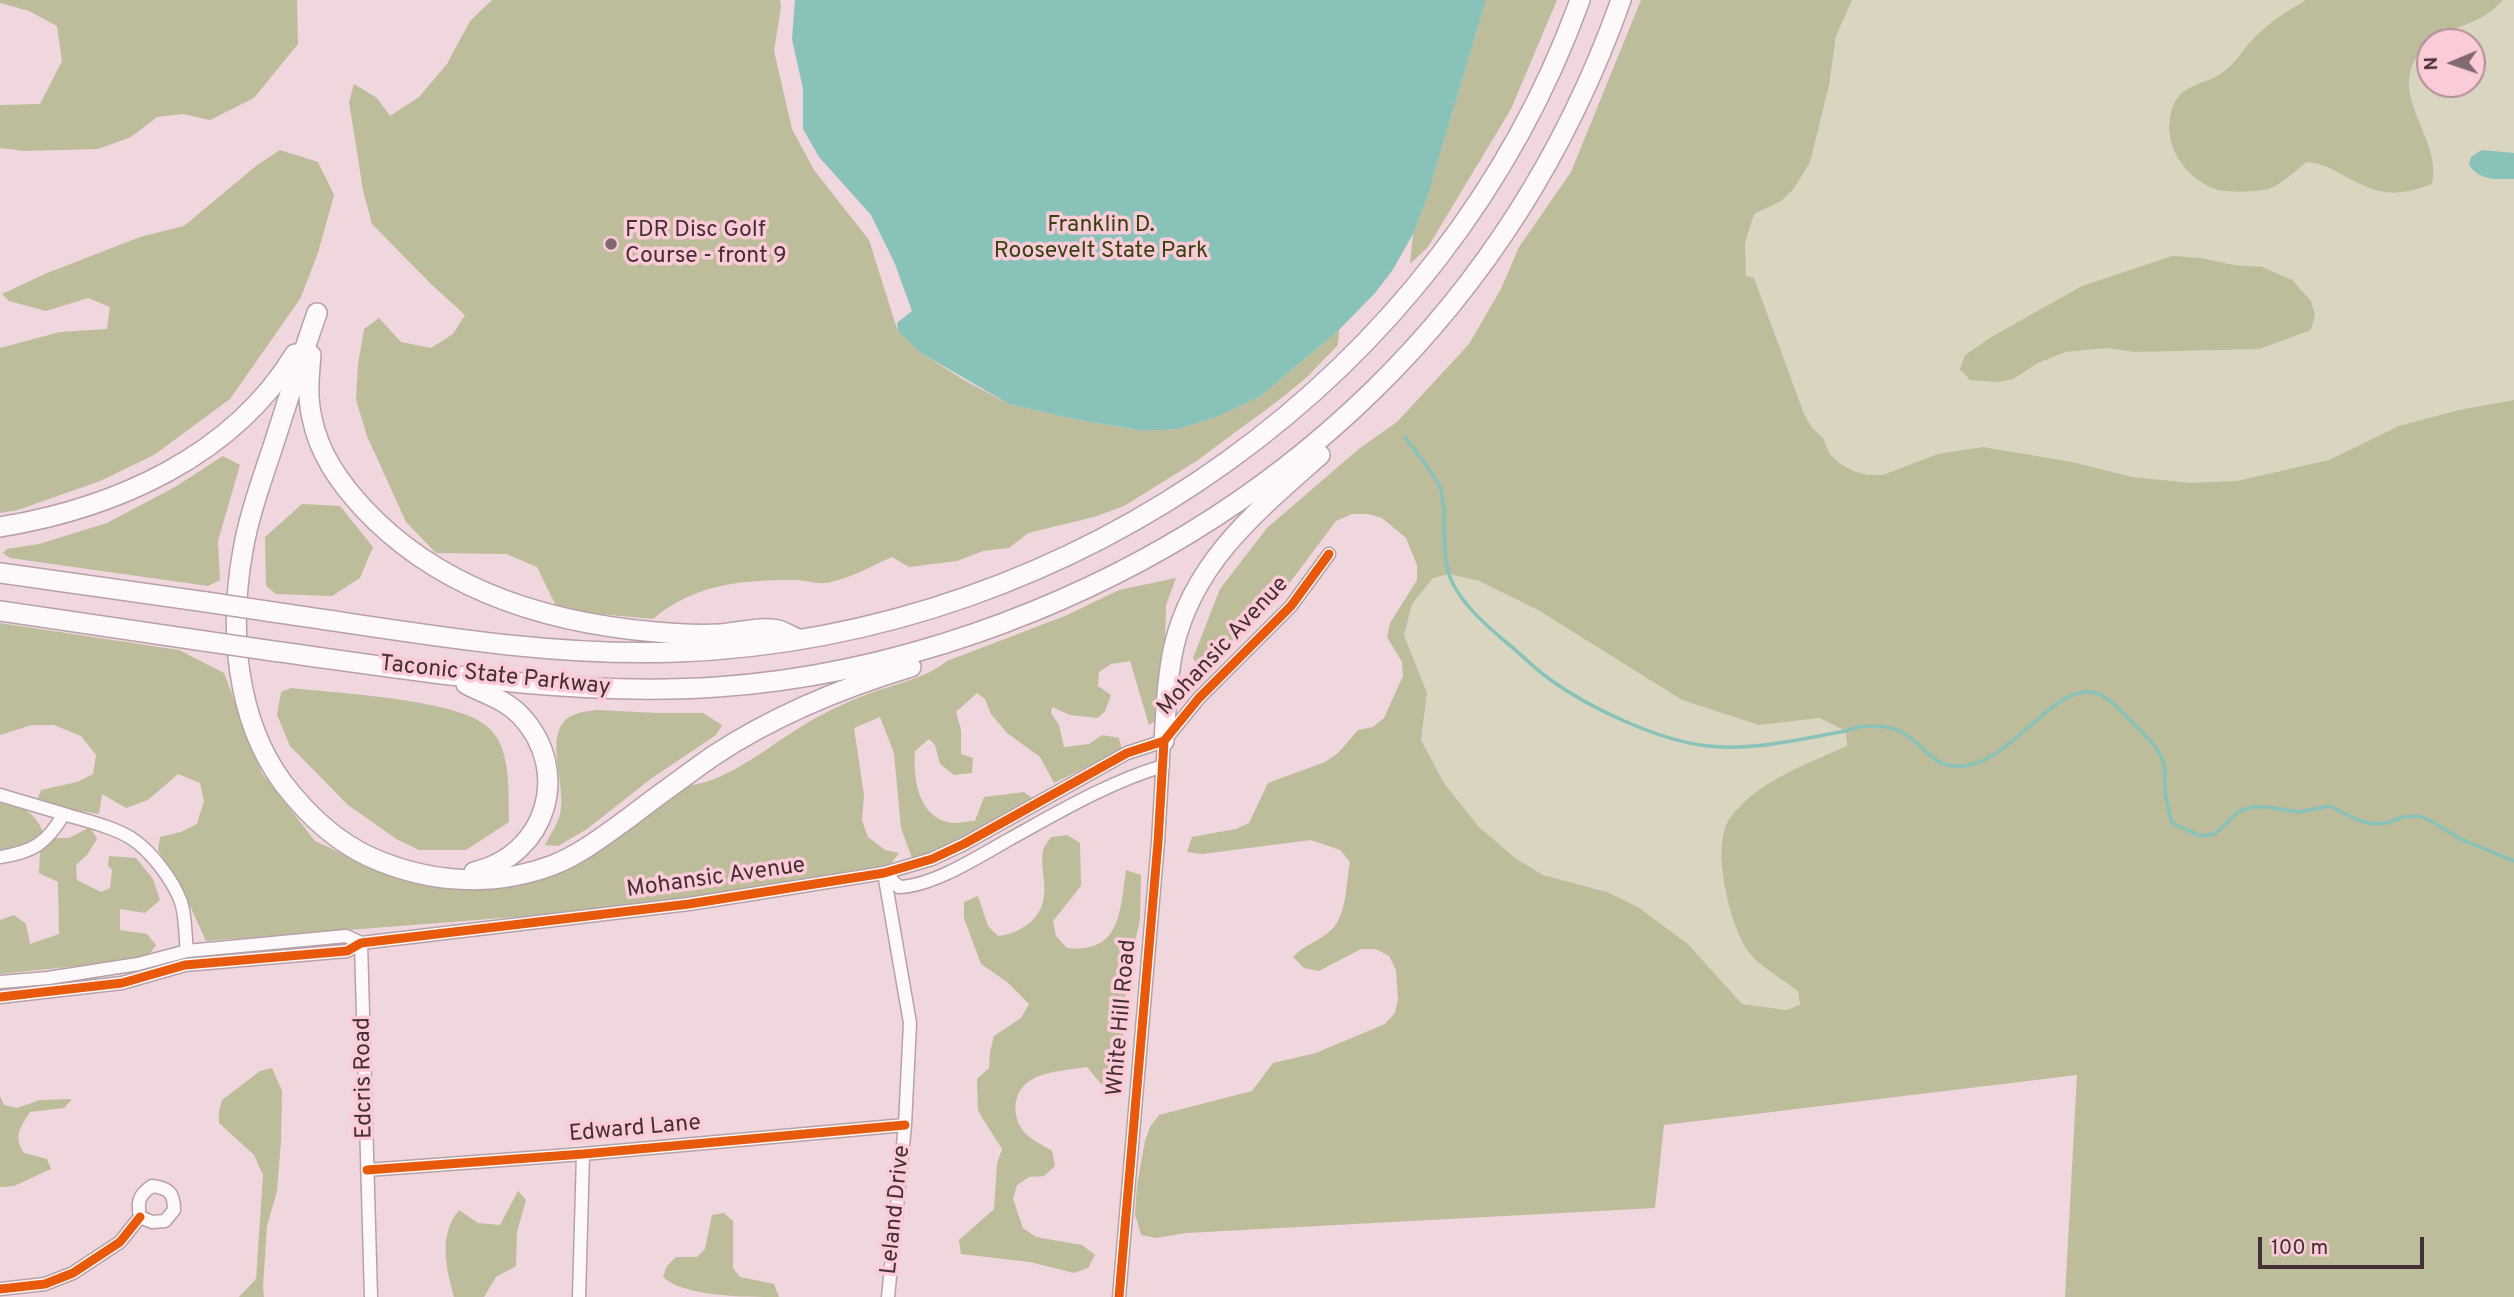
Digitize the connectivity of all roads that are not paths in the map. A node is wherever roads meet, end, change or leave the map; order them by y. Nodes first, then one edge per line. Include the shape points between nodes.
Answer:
1 (1580, 0) edge
2 (1620, 0) edge
3 (317, 313) junction
4 (1402, 360) junction
5 (0, 527) edge
6 (1329, 554) dead end
7 (0, 573) edge
8 (0, 611) edge
9 (973, 634) junction
10 (799, 639) junction
11 (450, 674) junction
12 (1164, 741) junction
13 (1163, 766) junction
14 (0, 795) edge
15 (64, 814) junction
16 (0, 857) edge
17 (884, 873) junction
18 (435, 876) junction
19 (361, 943) junction
20 (187, 951) junction
21 (0, 982) edge
22 (0, 997) edge
23 (905, 1125) junction
24 (583, 1154) junction
25 (367, 1170) junction
26 (140, 1217) dead end
27 (0, 1289) edge
28 (47, 1290) edge
29 (371, 1297) edge
30 (579, 1297) edge
31 (888, 1297) edge
32 (1119, 1297) edge

1 - 10 highway, Taconic State Parkway via 1523,125 1460,229 1376,333 1278,424 1171,501 1065,558 954,602 877,624
2 - 4 highway, Taconic State Parkway via 1583,92 1531,189 1480,267
3 - 5 highway via 272,388 247,416 201,452 104,500
3 - 10 highway via 308,393 321,448 356,501 420,558 479,591 564,617 681,634 777,629
3 - 18 highway via 243,550 237,615 246,700 271,763 316,820 362,853
4 - 9 highway, Taconic State Parkway via 1314,444 1217,517 1080,592
4 - 12 highway via 1352,425 1245,522 1209,565 1189,602 1175,644
6 - 12 street, Mohansic Avenue via 1291,606 1199,698
7 - 10 highway, Taconic State Parkway, bridge via 494,643 599,652 719,650
8 - 11 highway, Taconic State Parkway, bridge
9 - 11 highway, Taconic State Parkway via 841,671 720,687 598,689
9 - 18 highway via 940,659 833,692 760,728 563,860 500,878 468,881
11 - 18 highway via 507,703 523,718 542,748 548,789 537,827 512,855 487,868
12 - 13 street, White Hill Road
12 - 17 street, Mohansic Avenue via 1128,753 949,852
13 - 17 street via 1123,780 940,875 899,887
13 - 32 street, White Hill Road
14 - 15 street
15 - 16 street via 34,849
15 - 20 street via 132,838 160,866 182,905
17 - 19 street, Mohansic Avenue via 622,913
17 - 23 street, Leland Drive via 910,1023
19 - 20 street, Mohansic Avenue via 346,936
19 - 22 street, Mohansic Avenue via 347,951 185,965 122,983
19 - 25 street, Edcris Road
20 - 21 street, Mohansic Avenue via 138,964
23 - 24 street, Edward Lane
23 - 31 street, Leland Drive
24 - 25 street, Edward Lane
24 - 30 street
25 - 29 street, Edcris Road
26 - 28 street via 120,1242
27 - 28 street

